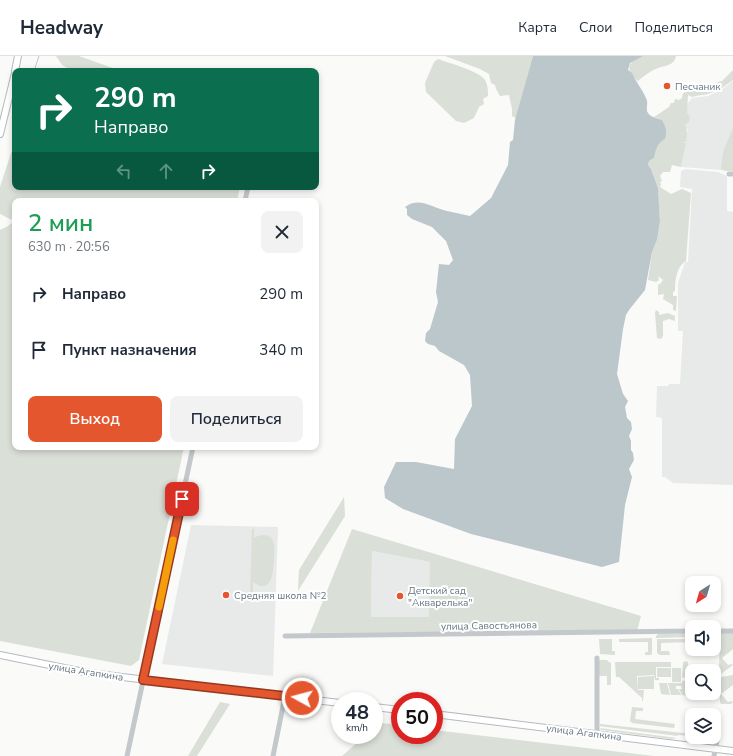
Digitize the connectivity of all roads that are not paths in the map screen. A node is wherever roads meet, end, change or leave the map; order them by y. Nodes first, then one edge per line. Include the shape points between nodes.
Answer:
1 (18, 56) edge
2 (16, 68) edge
3 (12, 84) edge
4 (0, 134) edge
5 (192, 450) edge
6 (685, 631) edge
7 (721, 631) edge
8 (733, 631) edge
9 (285, 636) dead end
10 (0, 655) edge
11 (597, 658) dead end
12 (143, 680) junction
13 (285, 696) junction
14 (331, 702) edge
15 (443, 715) edge
16 (597, 734) junction
17 (716, 744) edge
18 (715, 748) junction
19 (733, 751) edge
20 (127, 756) edge
21 (273, 756) edge
22 (714, 756) edge

1 - 2 main road
3 - 4 main road
5 - 12 street
6 - 9 street, улица Савостьянова
7 - 8 street
10 - 12 main road, улица Агапкина via 89,673
11 - 16 street
12 - 13 main road, улица Агапкина
12 - 20 street
13 - 14 main road, улица Агапкина
13 - 21 street
15 - 16 main road, улица Агапкина
16 - 18 main road, улица Агапкина
17 - 18 street
18 - 19 main road, улица Агапкина
18 - 22 street

